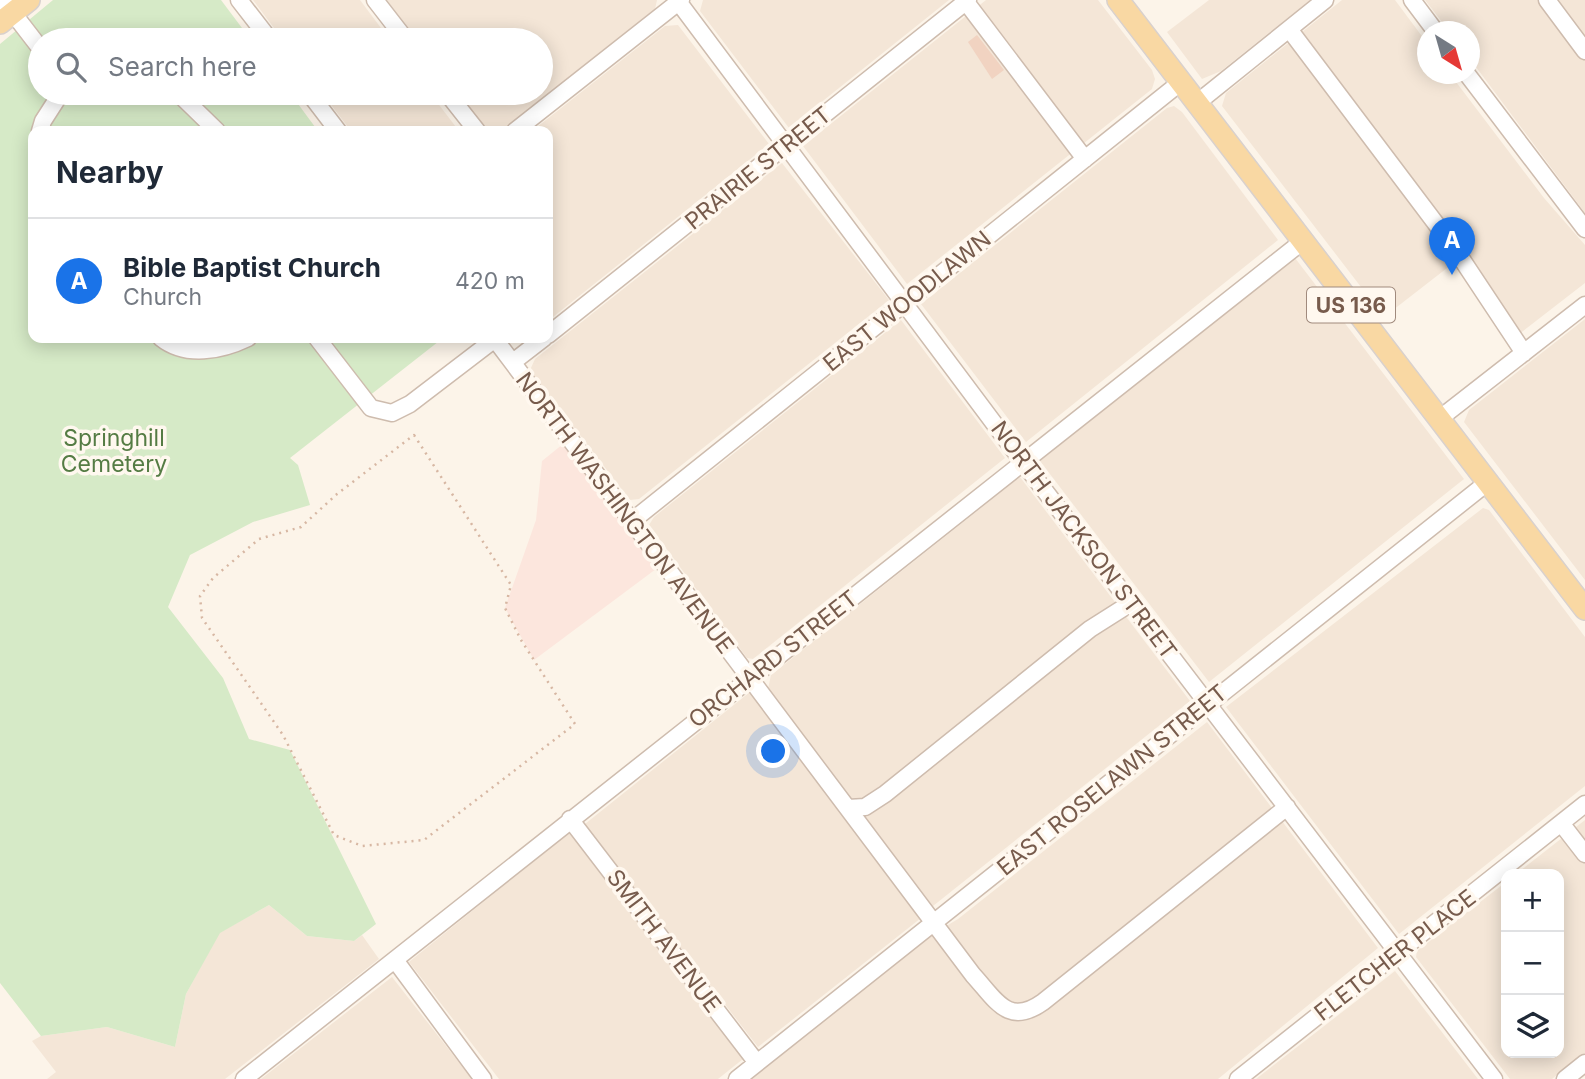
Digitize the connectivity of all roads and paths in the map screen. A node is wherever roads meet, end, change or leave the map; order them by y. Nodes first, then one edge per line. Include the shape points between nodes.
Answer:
1 (239, 0) edge
2 (375, 0) edge
3 (1118, 0) edge
4 (1325, 0) edge
5 (1412, 0) edge
6 (1547, 0) edge
7 (679, 1) edge
8 (967, 1) edge
9 (12, 9) edge
10 (1428, 21) edge
11 (261, 28) edge
12 (397, 28) edge
13 (1289, 29) junction
14 (28, 31) edge
15 (1585, 51) edge
16 (1181, 82) junction
17 (1475, 84) edge
18 (553, 101) edge
19 (1197, 103) junction
20 (53, 105) edge
21 (190, 105) edge
22 (318, 105) edge
23 (456, 105) edge
24 (548, 105) edge
25 (42, 126) edge
26 (212, 126) edge
27 (334, 126) edge
28 (473, 126) edge
29 (521, 126) edge
30 (785, 146) junction
31 (1085, 159) junction
32 (1585, 229) edge
33 (1303, 241) junction
34 (905, 302) junction
35 (1585, 305) edge
36 (553, 330) edge
37 (167, 343) edge
38 (235, 343) edge
39 (321, 343) edge
40 (488, 343) edge
41 (498, 343) edge
42 (537, 343) edge
43 (1524, 353) junction
44 (513, 362) junction
45 (1439, 419) junction
46 (1023, 462) junction
47 (1489, 482) junction
48 (632, 521) junction
49 (1131, 603) junction
50 (1585, 609) edge
51 (749, 678) junction
52 (1208, 703) junction
53 (1585, 804) edge
54 (1287, 807) junction
55 (848, 808) junction
56 (467, 809) joint
57 (570, 819) junction
58 (1561, 823) junction
59 (1585, 854) edge
60 (934, 922) junction
61 (1398, 952) junction
62 (395, 960) junction
63 (757, 1063) junction
64 (1585, 1063) edge
65 (244, 1079) edge
66 (483, 1079) edge
67 (737, 1079) edge
68 (1238, 1079) edge
69 (1494, 1079) edge
70 (1565, 1079) edge

1 - 11 street
2 - 12 street
3 - 16 main road, US 136
4 - 13 street
5 - 10 street
6 - 15 street
7 - 18 street
7 - 30 street, NORTH JACKSON STREET
8 - 30 street, PRAIRIE STREET
8 - 31 street
9 - 14 street
13 - 19 street
13 - 43 street via 1455,249
16 - 19 main road, US 136
16 - 31 street, EAST WOODLAWN
17 - 32 street
19 - 33 main road, US 136
20 - 25 street
21 - 26 street
22 - 27 street
23 - 28 street
24 - 29 street
30 - 34 street, NORTH JACKSON STREET
30 - 36 street, PRAIRIE STREET
31 - 34 street, EAST WOODLAWN
33 - 45 main road, US 136
33 - 46 street, ORCHARD STREET
34 - 46 street, NORTH JACKSON STREET
34 - 48 street, EAST WOODLAWN
35 - 43 street
37 - 38 street via 215,351
39 - 40 street via 371,408 392,413
41 - 44 street, NORTH WASHINGTON AVENUE
42 - 44 street, PRAIRIE STREET
43 - 45 street
44 - 48 street, NORTH WASHINGTON AVENUE
45 - 47 main road, US 136
46 - 49 street, NORTH JACKSON STREET
46 - 51 street, ORCHARD STREET
47 - 50 main road, US 136
47 - 52 street, EAST ROSELAWN STREET
48 - 51 street, NORTH WASHINGTON AVENUE
49 - 52 street, NORTH JACKSON STREET
49 - 55 street via 1090,629 885,794 865,807
51 - 55 street, NORTH WASHINGTON AVENUE
51 - 57 street, ORCHARD STREET
52 - 54 street, NORTH JACKSON STREET
52 - 60 street, EAST ROSELAWN STREET
53 - 58 street, FLETCHER PLACE
54 - 60 street, NORTH WASHINGTON AVENUE via 1028,1013 1014,1014 1000,1005
54 - 61 street, NORTH JACKSON STREET
55 - 60 street, NORTH WASHINGTON AVENUE
56 - 56 path via 424,840 362,846 334,835 283,735 202,618 200,596 213,578 259,539 301,527 414,435 511,585 505,608 575,724
57 - 62 street, ORCHARD STREET
57 - 63 street, SMITH AVENUE
58 - 59 street
58 - 61 street, FLETCHER PLACE
60 - 63 street, EAST ROSELAWN STREET
61 - 68 street, FLETCHER PLACE
61 - 69 street, NORTH JACKSON STREET
62 - 65 street, ORCHARD STREET
62 - 66 street
63 - 67 street, EAST ROSELAWN STREET
64 - 70 street

